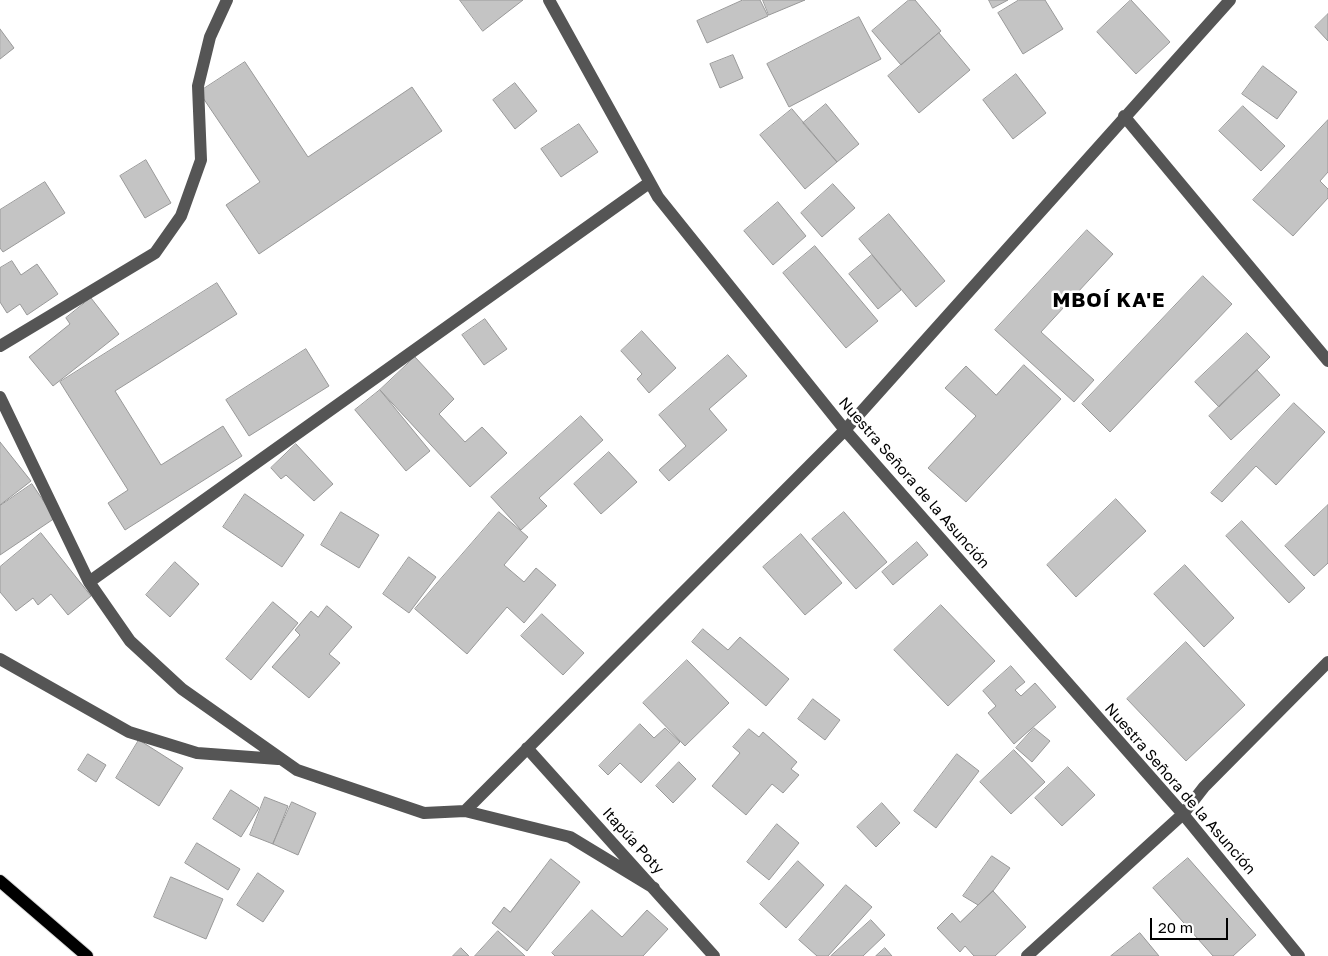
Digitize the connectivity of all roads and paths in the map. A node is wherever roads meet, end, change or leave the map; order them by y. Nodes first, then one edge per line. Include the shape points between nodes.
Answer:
1 (227, 0) edge
2 (549, 0) edge
3 (1230, 0) edge
4 (1124, 116) junction
5 (649, 183) junction
6 (0, 346) edge
7 (1328, 361) edge
8 (0, 397) edge
9 (845, 430) junction
10 (89, 582) junction
11 (0, 660) edge
12 (1328, 662) edge
13 (527, 748) junction
14 (280, 759) junction
15 (465, 811) junction
16 (1183, 814) junction
17 (0, 880) edge
18 (654, 888) junction
19 (87, 956) edge
20 (714, 956) edge
21 (1027, 956) edge
22 (1299, 956) edge

1 - 6 street via 210,37 198,86 201,160 181,216 155,253
2 - 5 street, Nuestra Señora de la Asunción
3 - 4 street
4 - 7 street
4 - 9 street
5 - 9 street, Nuestra Señora de la Asunción
5 - 10 street
8 - 10 street
9 - 13 street
9 - 16 street, Nuestra Señora de la Asunción
10 - 14 street via 130,641 175,683
11 - 14 street via 129,732 197,753
12 - 16 street via 1204,787
13 - 15 street
13 - 18 street, Itapúa Poty
14 - 15 street via 297,770 424,813
15 - 18 street via 570,837
16 - 21 street
16 - 22 street, Nuestra Señora de la Asunción
17 - 19 main road
18 - 20 street, Itapúa Poty

